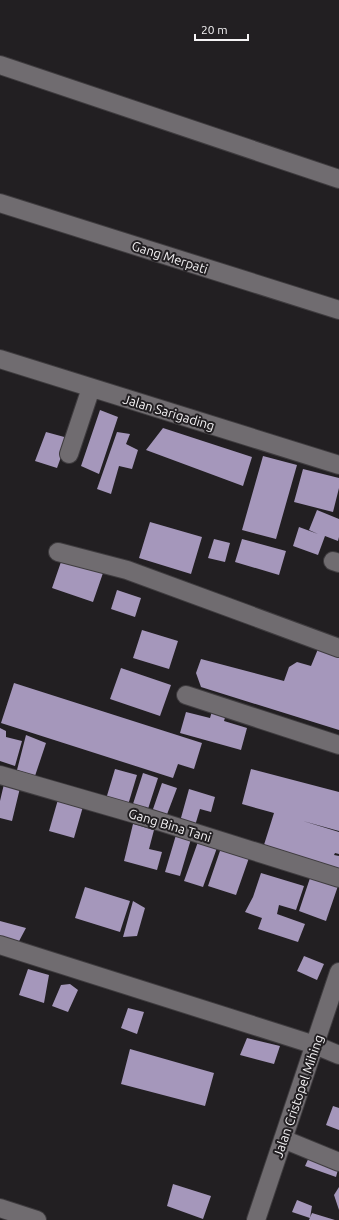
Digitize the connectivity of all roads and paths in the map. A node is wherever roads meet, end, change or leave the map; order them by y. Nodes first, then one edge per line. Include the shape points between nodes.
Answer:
1 (0, 65) edge
2 (339, 179) edge
3 (0, 203) edge
4 (339, 310) edge
5 (0, 359) edge
6 (91, 388) junction
7 (69, 454) dead end
8 (339, 465) edge
9 (58, 552) dead end
10 (339, 648) edge
11 (186, 696) dead end
12 (339, 746) edge
13 (0, 777) edge
14 (339, 878) edge
15 (0, 945) edge
16 (339, 972) edge
17 (315, 1045) junction
18 (339, 1055) edge
19 (283, 1139) junction
20 (339, 1162) edge
21 (0, 1208) edge
22 (37, 1220) edge
23 (256, 1220) edge

1 - 2 street
3 - 4 street, Gang Merpati
5 - 6 street, Jalan Sarigading
6 - 7 street
6 - 8 street, Jalan Sarigading
9 - 10 street via 127,570
11 - 12 street
13 - 14 street, Gang Bina Tani via 142,816
15 - 17 street
16 - 17 street, Jalan Cristopel Mihing
17 - 18 street
17 - 19 street, Jalan Cristopel Mihing
19 - 20 street
19 - 23 street, Jalan Cristopel Mihing
21 - 22 street

